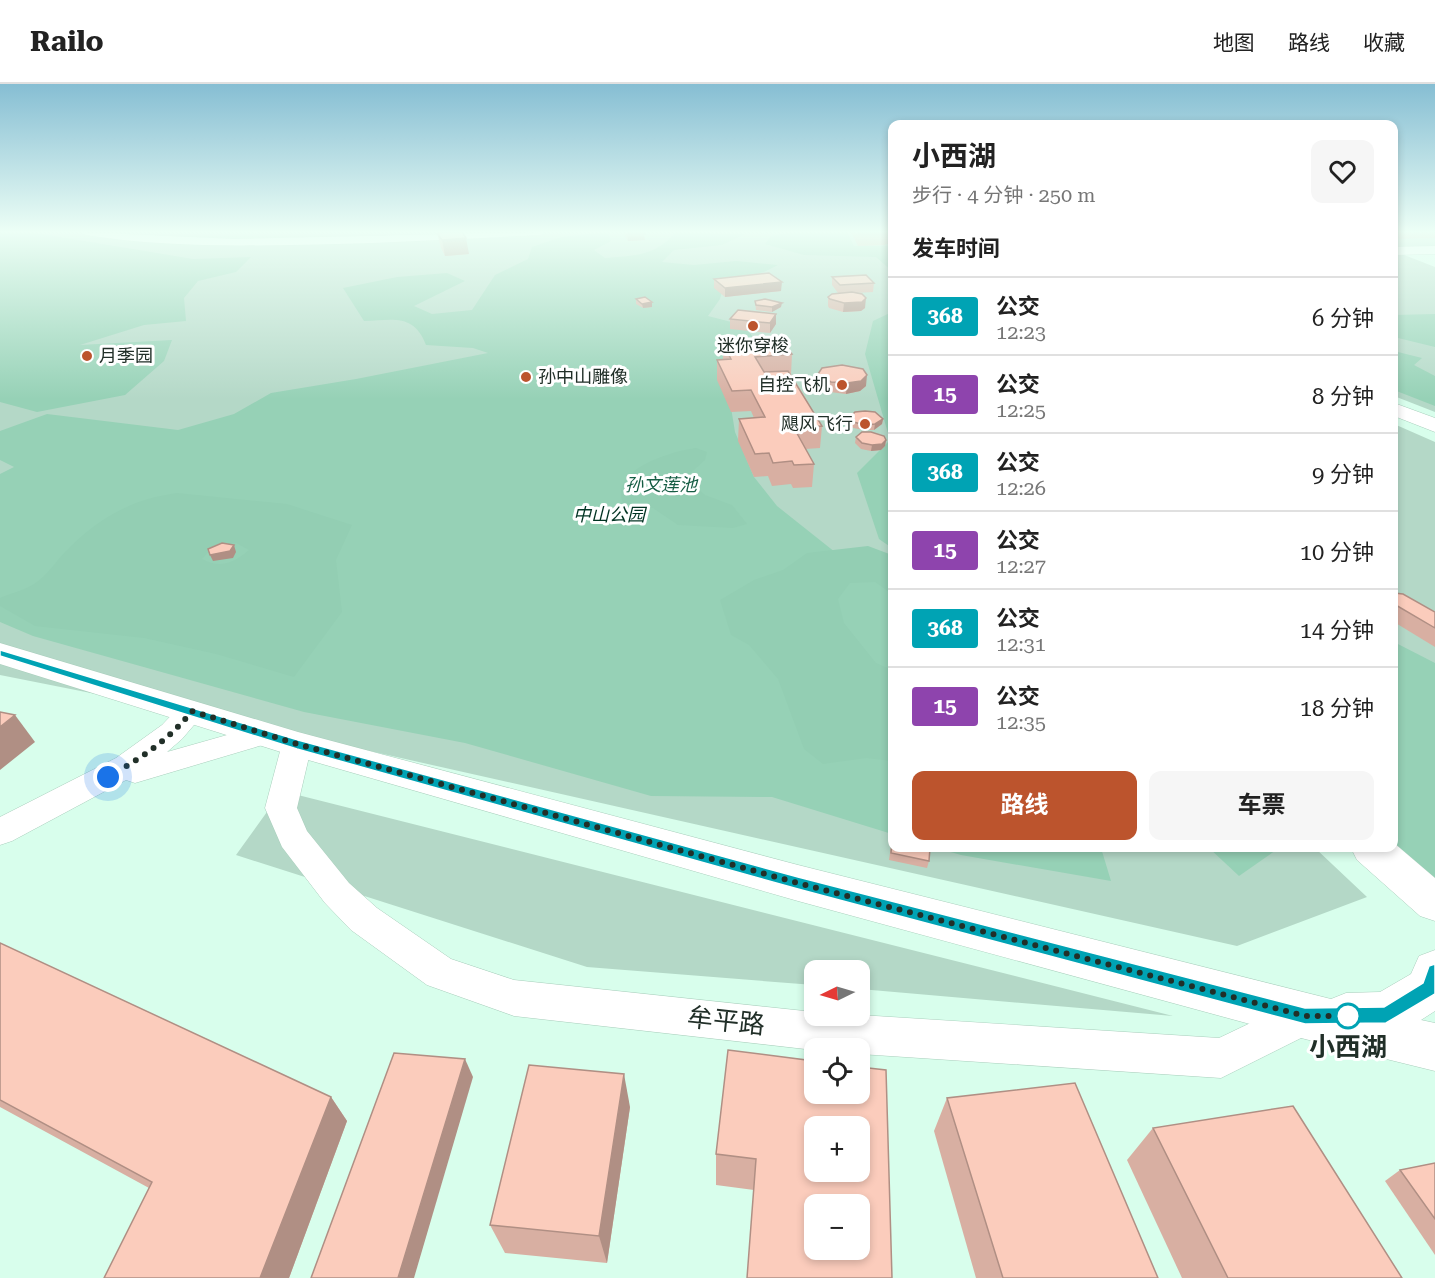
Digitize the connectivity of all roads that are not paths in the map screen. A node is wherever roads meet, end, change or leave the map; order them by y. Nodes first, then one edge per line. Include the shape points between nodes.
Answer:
1 (1398, 403) edge
2 (1398, 411) edge
3 (1435, 418) edge
4 (1435, 426) edge
5 (0, 653) edge
6 (192, 711) junction
7 (282, 739) junction
8 (91, 786) junction
9 (0, 832) edge
10 (1376, 852) edge
11 (1434, 904) edge
12 (1435, 971) edge
13 (1305, 1016) junction
14 (1435, 1047) edge

1 - 3 main road
2 - 4 main road
5 - 6 main road
6 - 7 main road
6 - 8 street via 159,746
7 - 8 street via 158,765
7 - 13 main road via 798,883
7 - 13 street, 牟平路 via 281,808 294,838 337,893 364,919 440,973 514,998 834,1033 1221,1058
8 - 9 street
10 - 11 main road
12 - 13 main road via 1430,988 1386,1015
13 - 14 main road

